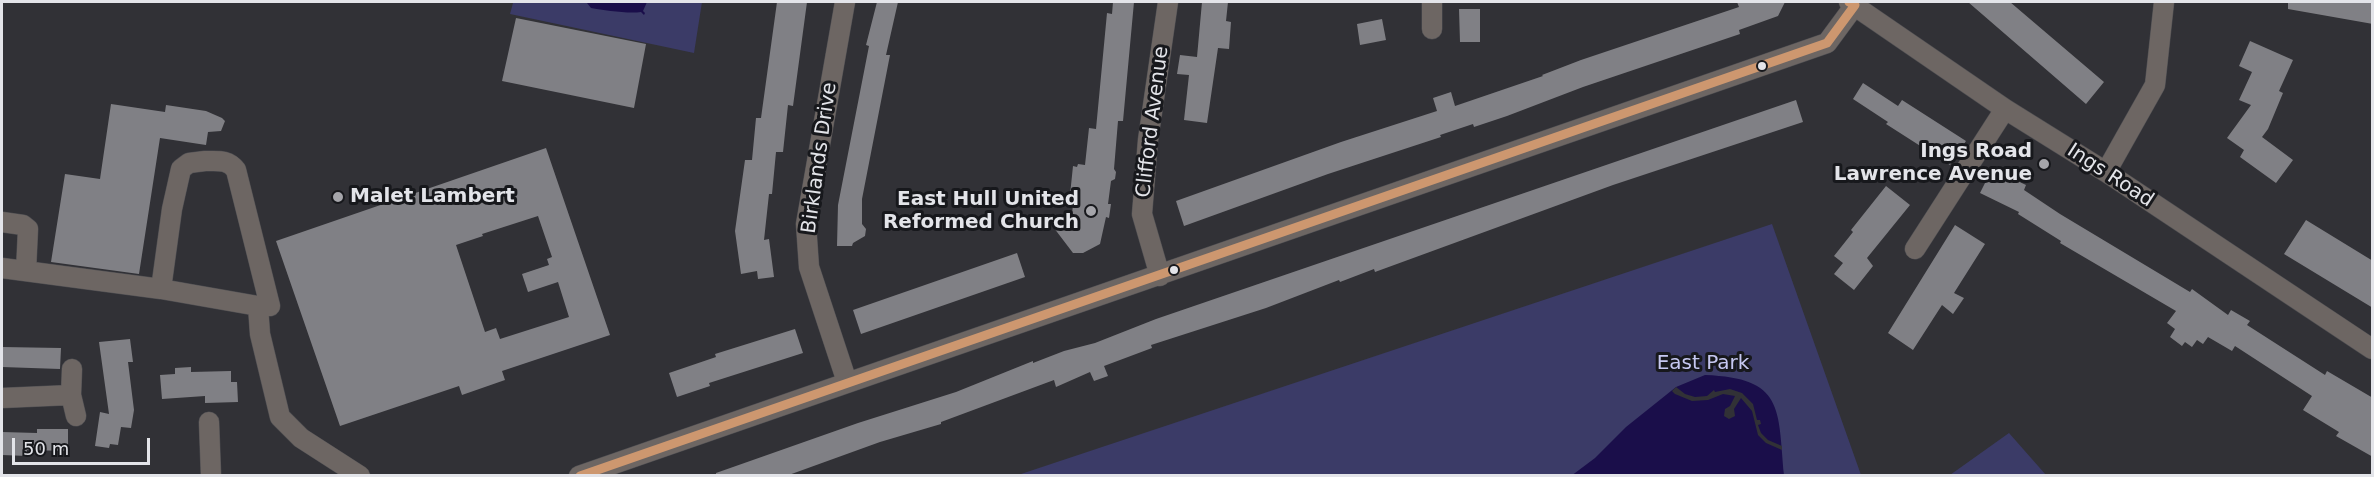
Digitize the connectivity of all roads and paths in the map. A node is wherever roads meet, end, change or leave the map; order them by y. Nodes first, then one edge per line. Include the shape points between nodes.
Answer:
1 (845, 2) edge
2 (1168, 2) edge
3 (1432, 2) edge
4 (2164, 2) edge
5 (1852, 3) edge
6 (1432, 29) dead end
7 (2005, 109) junction
8 (2106, 172) junction
9 (2, 222) edge
10 (1916, 249) dead end
11 (2, 268) edge
12 (26, 271) junction
13 (1160, 276) junction
14 (161, 289) junction
15 (258, 306) junction
16 (2373, 349) edge
17 (72, 369) dead end
18 (847, 382) junction
19 (71, 395) junction
20 (2, 398) edge
21 (76, 416) dead end
22 (209, 422) dead end
23 (211, 476) edge
24 (360, 476) edge
25 (579, 476) edge

1 - 18 street, Birklands Drive via 806,224 809,267
2 - 13 street, Clifford Avenue via 1148,140 1142,214
3 - 6 street
4 - 8 street via 2155,86
5 - 7 street, Ings Road
5 - 13 street via 1827,43
7 - 8 street, Ings Road
7 - 10 street
8 - 16 street, Ings Road
9 - 12 street via 28,229
11 - 12 street
12 - 14 street
13 - 18 street
14 - 15 street
14 - 15 street via 171,209 181,169 189,163 227,162 236,170 270,306
15 - 24 street via 260,334 280,417 301,438
17 - 19 street
18 - 25 street
19 - 20 street
19 - 21 street
22 - 23 street

